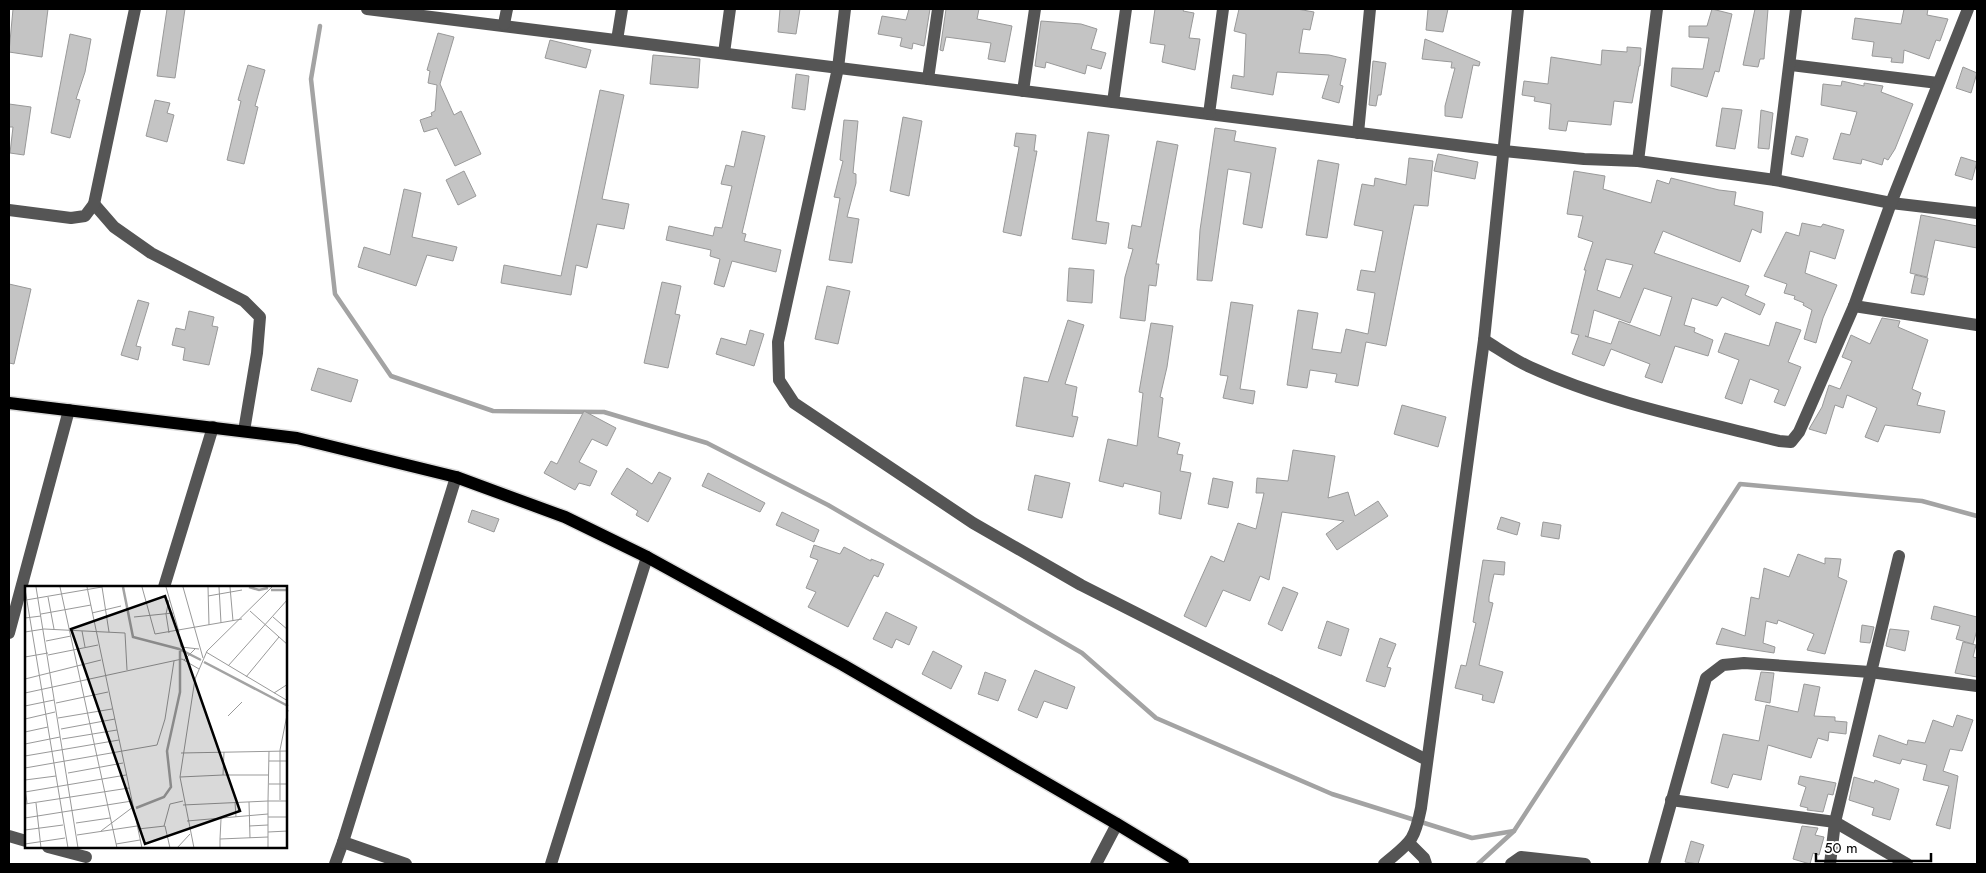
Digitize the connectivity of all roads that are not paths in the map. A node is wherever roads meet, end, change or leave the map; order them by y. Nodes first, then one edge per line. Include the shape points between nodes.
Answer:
1 (136, 9) edge
2 (367, 9) edge
3 (507, 9) edge
4 (622, 9) edge
5 (730, 9) edge
6 (845, 9) edge
7 (938, 9) edge
8 (1036, 9) edge
9 (1126, 9) edge
10 (1223, 9) edge
11 (1370, 9) edge
12 (1518, 9) edge
13 (1657, 9) edge
14 (1796, 9) edge
15 (1968, 9) edge
16 (391, 10) edge
17 (504, 24) junction
18 (617, 40) junction
19 (724, 53) junction
20 (1791, 65) junction
21 (838, 68) junction
22 (928, 79) junction
23 (1938, 83) junction
24 (1023, 91) junction
25 (1113, 102) junction
26 (1209, 114) junction
27 (1358, 133) junction
28 (1504, 151) junction
29 (1638, 161) junction
30 (1775, 180) junction
31 (1890, 203) junction
32 (94, 204) junction
33 (9, 210) edge
34 (1977, 213) edge
35 (1854, 306) junction
36 (1977, 325) edge
37 (1484, 340) junction
38 (9, 403) edge
39 (69, 410) junction
40 (213, 427) junction
41 (244, 431) junction
42 (456, 477) junction
43 (1899, 556) dead end
44 (647, 558) junction
45 (164, 586) edge
46 (9, 634) edge
47 (1870, 672) junction
48 (1977, 686) edge
49 (1427, 760) junction
50 (1671, 800) junction
51 (1835, 822) junction
52 (1117, 824) junction
53 (9, 836) edge
54 (1412, 838) junction
55 (25, 841) edge
56 (343, 842) junction
57 (52, 848) edge
58 (87, 856) edge
59 (335, 864) edge
60 (406, 864) edge
61 (550, 864) edge
62 (1096, 864) edge
63 (1183, 864) edge
64 (1384, 864) edge
65 (1426, 864) edge
66 (1511, 864) edge
67 (1584, 864) edge
68 (1654, 864) edge
69 (1830, 864) edge
70 (1907, 864) edge

1 - 32 street
2 - 16 street
3 - 17 street
4 - 18 street
5 - 19 street
6 - 21 street
7 - 22 street
8 - 24 street
9 - 25 street
10 - 26 street
11 - 27 street
12 - 28 street
13 - 29 street
14 - 20 street
15 - 23 street
16 - 17 street
17 - 18 street
18 - 19 street
19 - 21 street
20 - 23 street
20 - 30 street
21 - 22 street
21 - 49 street via 778,342 779,380 794,404 973,523 1081,585
22 - 24 street
23 - 31 street
24 - 25 street
25 - 26 street
26 - 27 street
27 - 28 street
28 - 29 street
28 - 37 street
29 - 30 street
30 - 31 street
31 - 34 street
31 - 35 street
32 - 33 street via 86,216 72,218
32 - 41 street via 114,228 151,253 244,301 260,317
35 - 36 street
35 - 37 street via 1799,432 1791,442 1640,405 1575,385 1528,367
37 - 49 street
38 - 39 main road
39 - 40 main road
39 - 46 street
40 - 41 main road
40 - 45 street
41 - 42 main road via 297,438
42 - 44 main road via 565,517
42 - 56 street
43 - 47 street
44 - 52 main road via 843,665
44 - 61 street
47 - 48 street
47 - 50 street via 1723,664 1706,678
47 - 51 street
49 - 54 street via 1421,808
50 - 51 street
50 - 68 street
51 - 69 street
51 - 70 street
52 - 62 street
52 - 63 main road
53 - 55 street
54 - 64 street
54 - 65 street
56 - 59 street
56 - 60 street
57 - 58 street
66 - 67 street via 1521,857

